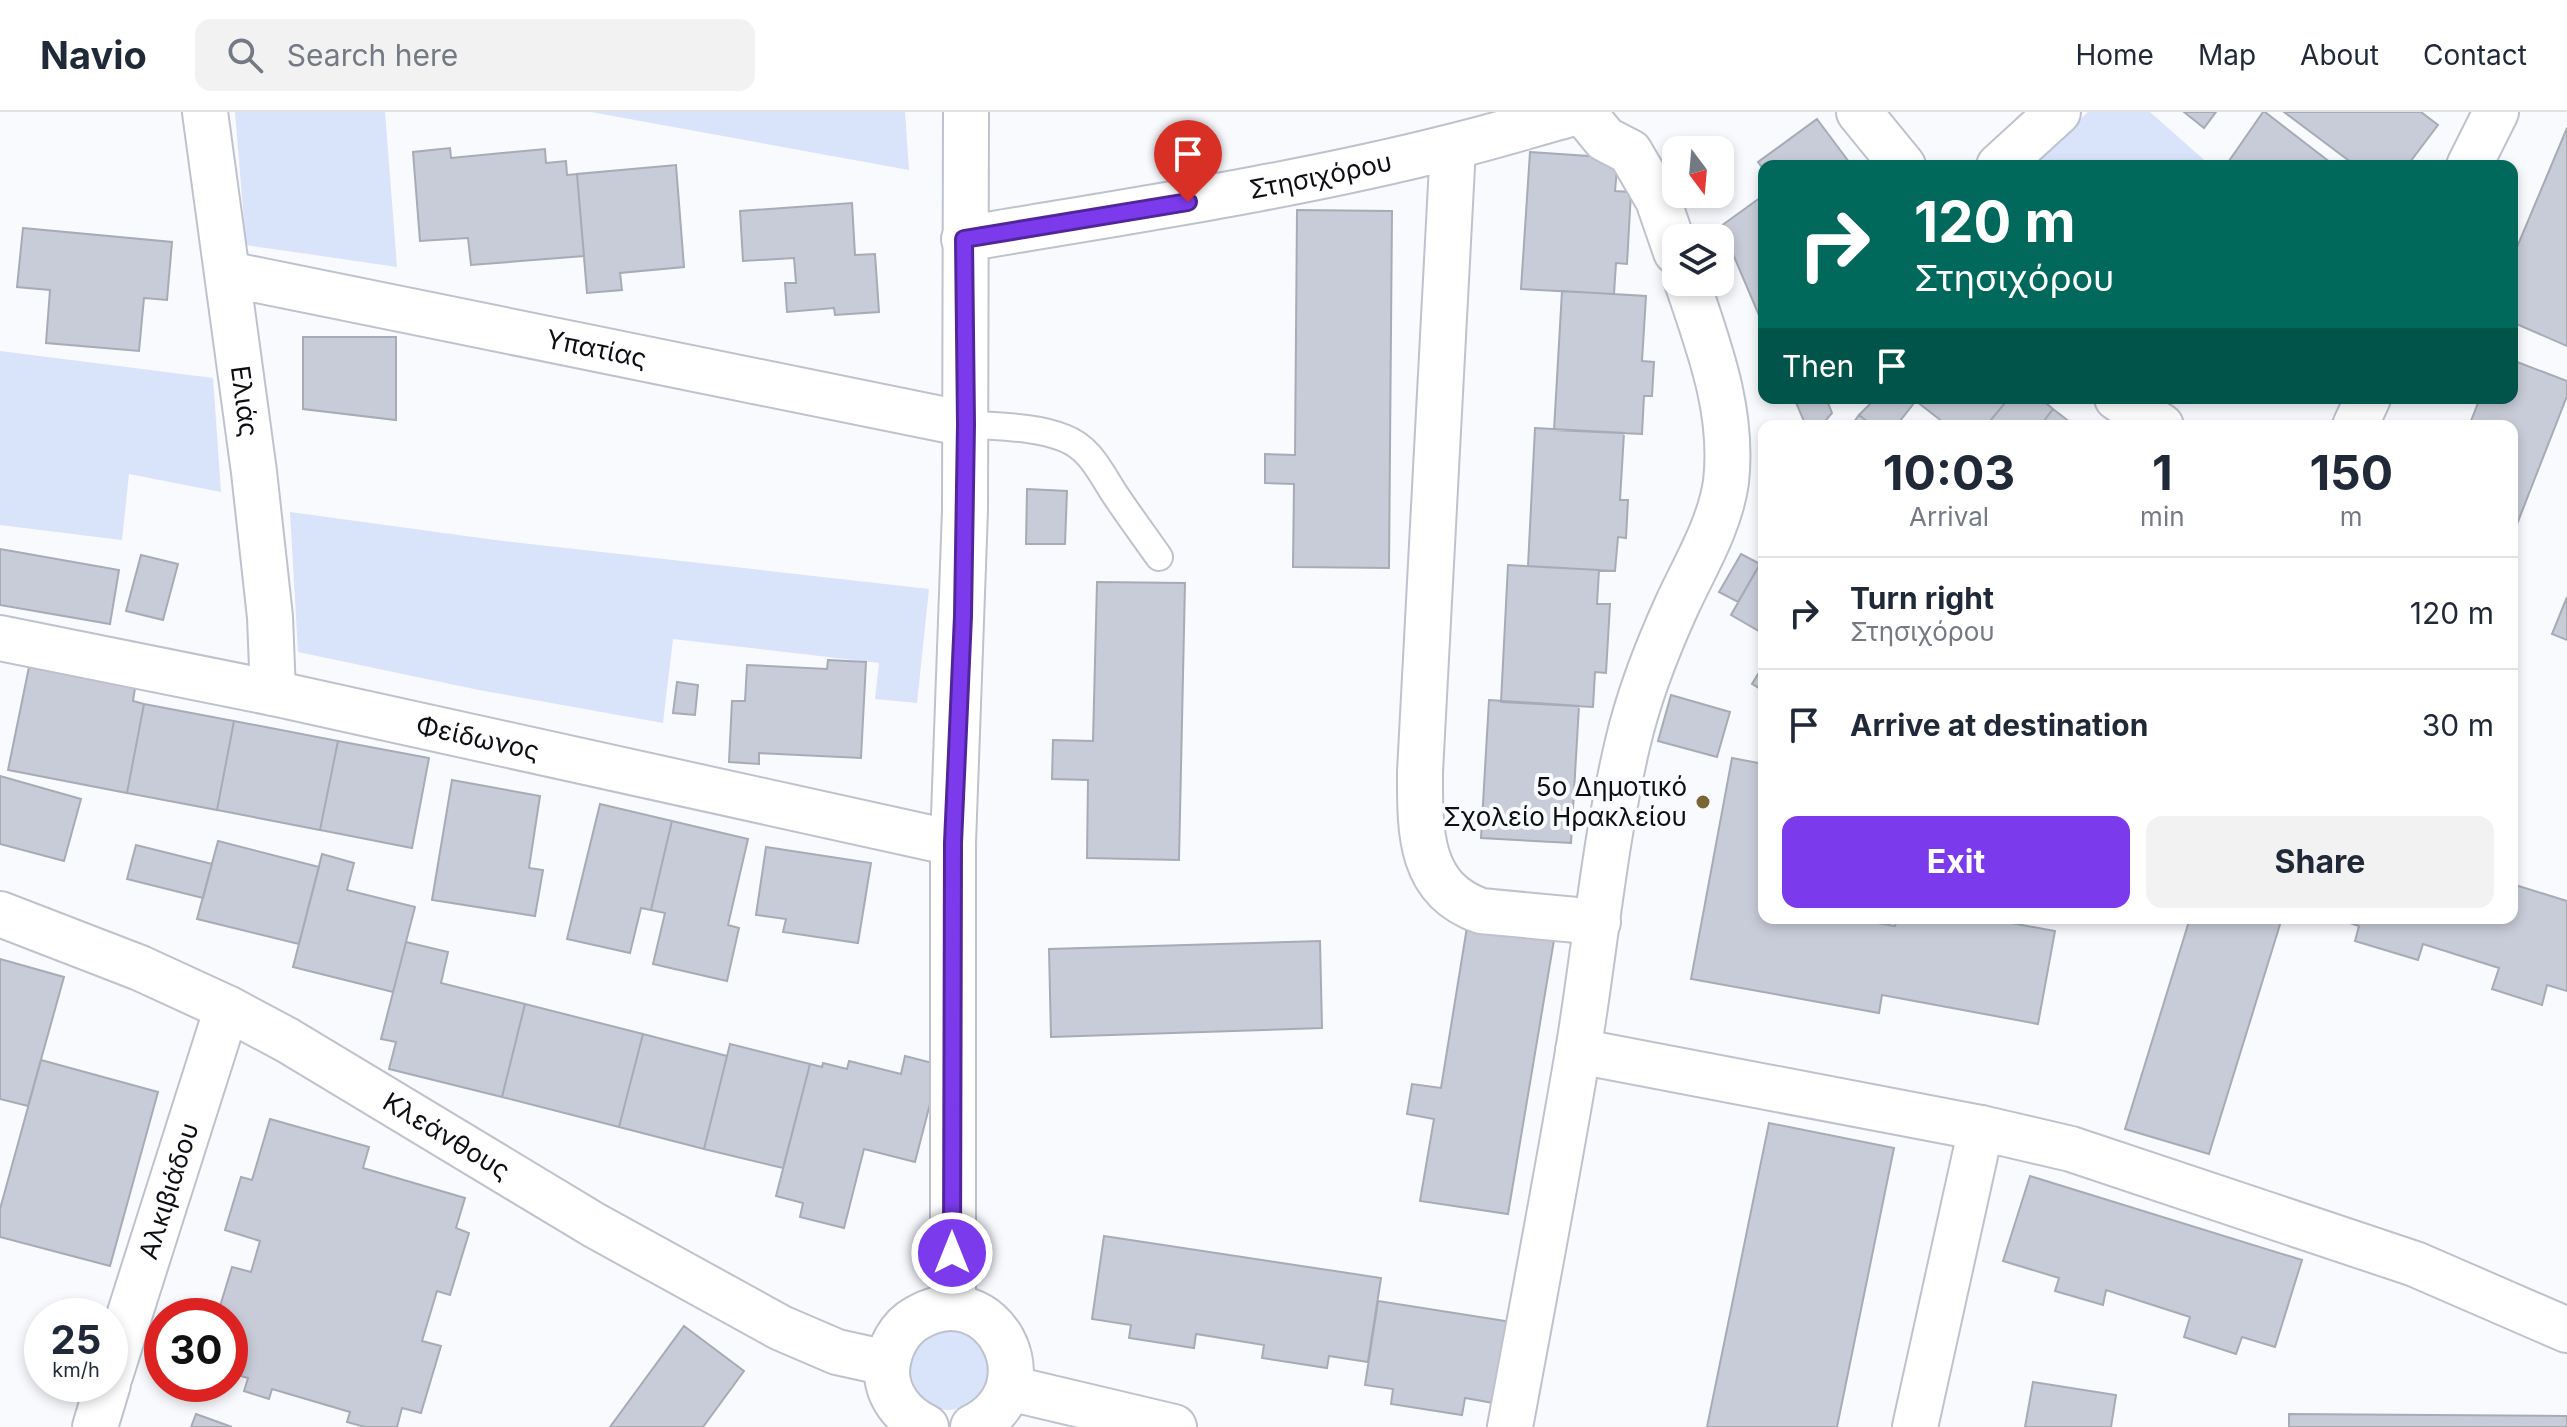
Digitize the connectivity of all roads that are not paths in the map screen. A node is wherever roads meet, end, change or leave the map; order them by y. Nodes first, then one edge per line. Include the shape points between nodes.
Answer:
1 (205, 112) edge
2 (966, 112) edge
3 (1580, 112) edge
4 (1859, 112) edge
5 (2058, 112) edge
6 (2496, 112) edge
7 (1453, 147) junction
8 (1898, 160) edge
9 (2006, 160) edge
10 (2472, 160) edge
11 (1666, 224) edge
12 (964, 239) junction
13 (228, 274) junction
14 (1692, 296) edge
15 (2126, 404) edge
16 (2152, 420) edge
17 (966, 424) junction
18 (1159, 557) dead end
19 (0, 638) edge
20 (273, 693) junction
21 (953, 843) junction
22 (0, 914) edge
23 (1598, 922) junction
24 (227, 1008) junction
25 (1578, 1051) junction
26 (1981, 1128) junction
27 (953, 1308) junction
28 (128, 1319) edge
29 (2567, 1330) edge
30 (887, 1363) junction
31 (1009, 1388) junction
32 (103, 1402) edge
33 (95, 1427) edge
34 (925, 1427) edge
35 (976, 1427) edge
36 (1174, 1427) edge
37 (1510, 1427) edge
38 (1915, 1427) edge

1 - 13 street, Ελιάς
2 - 12 street
3 - 7 street, Στησιχόρου
3 - 11 street via 1605,139 1630,152
4 - 8 street
5 - 9 street
6 - 10 street
7 - 12 street, Στησιχόρου via 1159,207
7 - 23 street via 1420,772 1426,854 1441,885 1464,905
12 - 17 street
13 - 17 street, Υπατίας
13 - 20 street, Ελιάς via 270,617
14 - 23 street via 1725,408 1725,484 1710,535 1657,653 1631,729
15 - 16 street
17 - 18 lane via 1050,433 1081,448 1104,472
17 - 21 street
19 - 20 street, Φείδωνος
20 - 21 street, Φείδωνος
21 - 27 street
22 - 24 street, Κλεάνθους
23 - 25 street
24 - 28 street, Αλκιβιάδου
24 - 30 street, Κλεάνθους via 594,1225 768,1321 837,1352
25 - 26 street
25 - 37 street
26 - 29 street via 2071,1149 2358,1244
26 - 38 street
27 - 30 street via 938,1308 913,1320 896,1338
27 - 31 street via 979,1316 1000,1334 1011,1363
30 - 34 street via 895,1401
31 - 35 street via 996,1410
31 - 36 street
32 - 33 street

